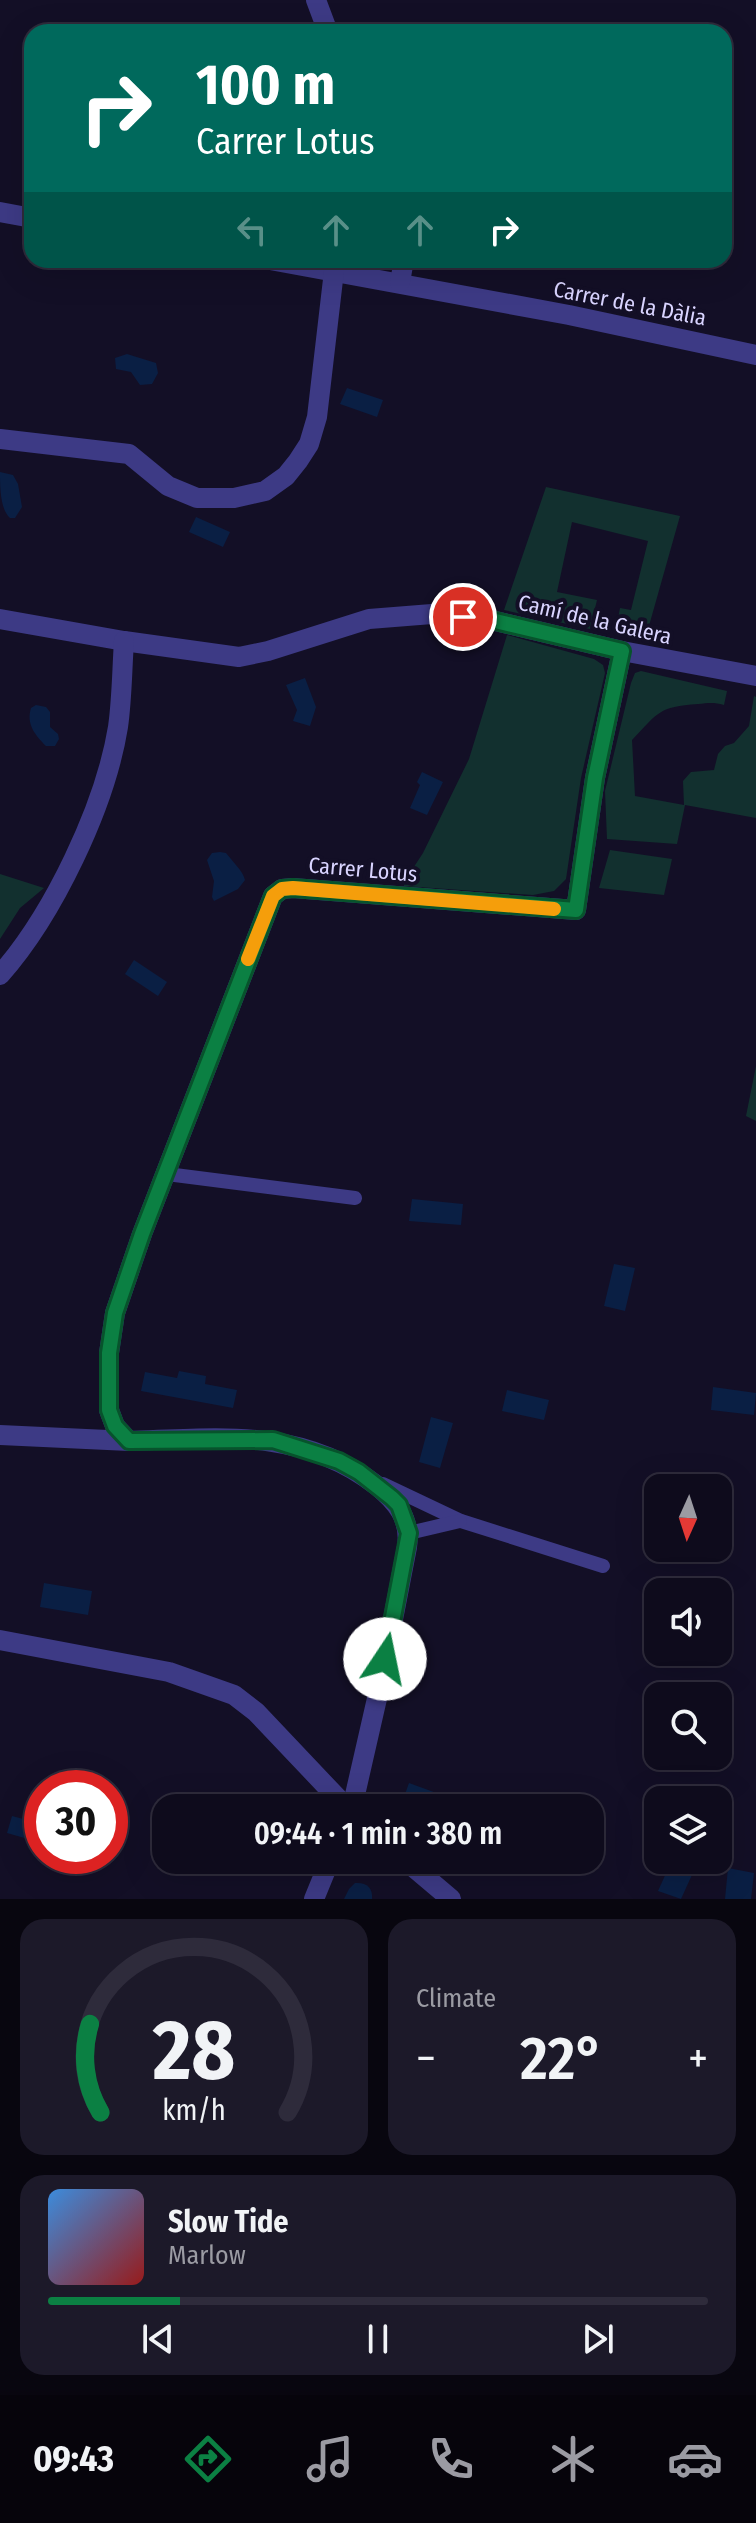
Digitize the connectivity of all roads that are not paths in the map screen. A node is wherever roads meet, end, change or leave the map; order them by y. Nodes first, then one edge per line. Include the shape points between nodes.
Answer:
1 (316, 0) edge
2 (325, 24) edge
3 (0, 212) edge
4 (24, 216) edge
5 (317, 268) edge
6 (403, 268) edge
7 (334, 271) junction
8 (400, 282) junction
9 (756, 355) edge
10 (0, 439) edge
11 (0, 619) edge
12 (124, 641) junction
13 (622, 651) junction
14 (756, 676) edge
15 (0, 975) edge
16 (167, 1174) junction
17 (355, 1198) dead end
18 (0, 1435) edge
19 (129, 1441) junction
20 (359, 1472) junction
21 (461, 1521) junction
22 (409, 1533) junction
23 (603, 1566) dead end
24 (0, 1640) edge
25 (336, 1794) edge
26 (353, 1794) edge
27 (324, 1874) edge
28 (422, 1874) edge
29 (314, 1899) edge
30 (451, 1899) edge

1 - 2 street
3 - 4 street
5 - 7 street, Carrer de la Dàlia
6 - 8 street
7 - 8 street, Carrer de la Dàlia
7 - 10 street via 317,417 309,444 274,487 250,496 197,498 168,486 129,454
8 - 9 street, Carrer de la Dàlia
11 - 12 street, Camí de la Galera
12 - 13 street, Camí de la Galera via 251,656 369,619 432,614 487,619
12 - 15 street via 118,725 95,807 50,902
13 - 14 street, Camí de la Galera
13 - 16 street, Carrer Lotus via 595,778 576,910 282,889 273,896
16 - 17 lane
16 - 19 street, Carrer Lotus via 111,1328 109,1410
18 - 19 street
19 - 20 street via 273,1440
20 - 21 lane
20 - 22 street via 399,1505
21 - 22 lane
21 - 23 lane
22 - 26 street
24 - 25 street via 169,1672 226,1691 256,1712
27 - 29 street
28 - 30 street

